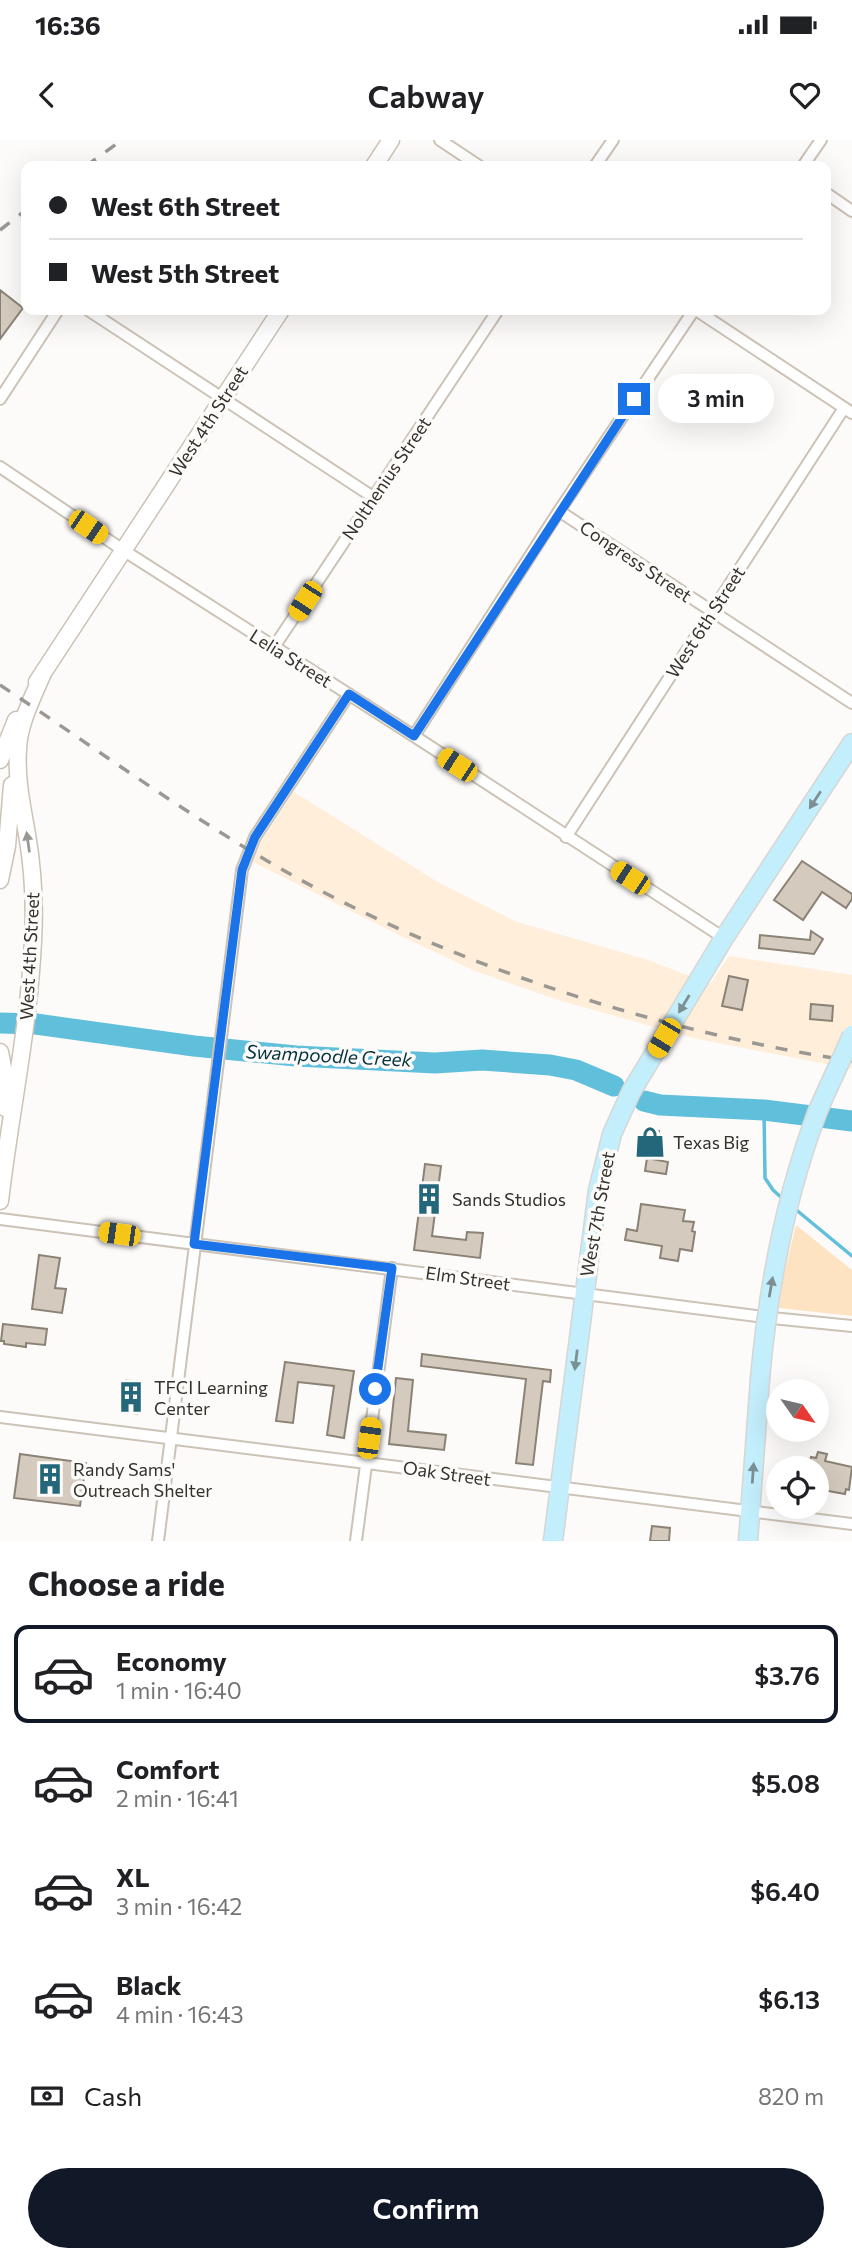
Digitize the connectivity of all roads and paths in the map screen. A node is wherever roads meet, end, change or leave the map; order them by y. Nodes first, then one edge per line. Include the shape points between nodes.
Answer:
1 (391, 140) edge
2 (440, 140) edge
3 (613, 140) edge
4 (821, 140) edge
5 (377, 161) edge
6 (472, 161) edge
7 (598, 161) edge
8 (806, 161) edge
9 (831, 196) edge
10 (852, 211) edge
11 (55, 315) edge
12 (96, 315) edge
13 (278, 315) edge
14 (495, 315) edge
15 (698, 315) edge
16 (707, 315) edge
17 (0, 399) edge
18 (223, 400) junction
19 (848, 411) edge
20 (0, 467) edge
21 (373, 497) junction
22 (559, 511) junction
23 (123, 550) junction
24 (711, 611) junction
25 (274, 647) junction
26 (43, 673) junction
27 (349, 694) junction
28 (852, 704) edge
29 (414, 736) junction
30 (852, 743) edge
31 (18, 749) junction
32 (0, 758) edge
33 (566, 837) junction
34 (1, 877) edge
35 (724, 939) junction
36 (852, 1035) edge
37 (0, 1052) edge
38 (7, 1153) junction
39 (0, 1201) edge
40 (0, 1219) edge
41 (194, 1244) junction
42 (392, 1268) junction
43 (584, 1292) junction
44 (852, 1326) edge
45 (0, 1417) edge
46 (171, 1438) junction
47 (366, 1462) junction
48 (560, 1488) junction
49 (751, 1512) junction
50 (852, 1524) edge
51 (158, 1541) edge
52 (356, 1541) edge
53 (553, 1541) edge
54 (748, 1541) edge

1 - 5 main road
2 - 6 street
3 - 7 street
4 - 8 street
9 - 10 street
11 - 17 street
12 - 18 street
13 - 18 main road, West 4th Street
14 - 21 street, Nolthenius Street
15 - 22 street
16 - 19 street
18 - 21 street
18 - 23 main road, West 4th Street
19 - 24 street, West 6th Street
20 - 23 street, Lelia Street
21 - 25 street, Nolthenius Street
22 - 24 street, Congress Street
22 - 29 street
23 - 25 street, Lelia Street
23 - 26 main road, West 4th Street
24 - 28 street, Congress Street
24 - 33 street, West 6th Street
25 - 27 street, Lelia Street
26 - 31 main road, West 4th Street
26 - 32 main road, West 4th Street via 24,701
27 - 29 street, Lelia Street
27 - 41 street via 249,850 242,870
29 - 33 street, Lelia Street
30 -> 35 main road, West 7th Street
31 - 34 main road
38 -> 31 main road, West 4th Street via 33,942 33,894
33 - 35 street, Lelia Street
35 -> 43 main road, West 7th Street via 631,1092 616,1125 597,1189
49 -> 36 main road, bridge via 765,1322 776,1258 817,1113
37 - 38 main road
38 - 39 main road, West 4th Street
40 - 41 street, Elm Street
41 - 42 street, Elm Street
41 - 46 street
42 - 43 street, Elm Street
42 - 47 street
43 - 44 street, Elm Street
43 -> 48 main road, West 7th Street
45 - 46 street, Oak Street
46 - 47 street, Oak Street
46 - 51 street
47 - 48 street, Oak Street
47 - 52 street
48 - 49 street, Oak Street
48 - 53 main road, West 7th Street
49 - 50 street, Oak Street
49 - 54 main road

